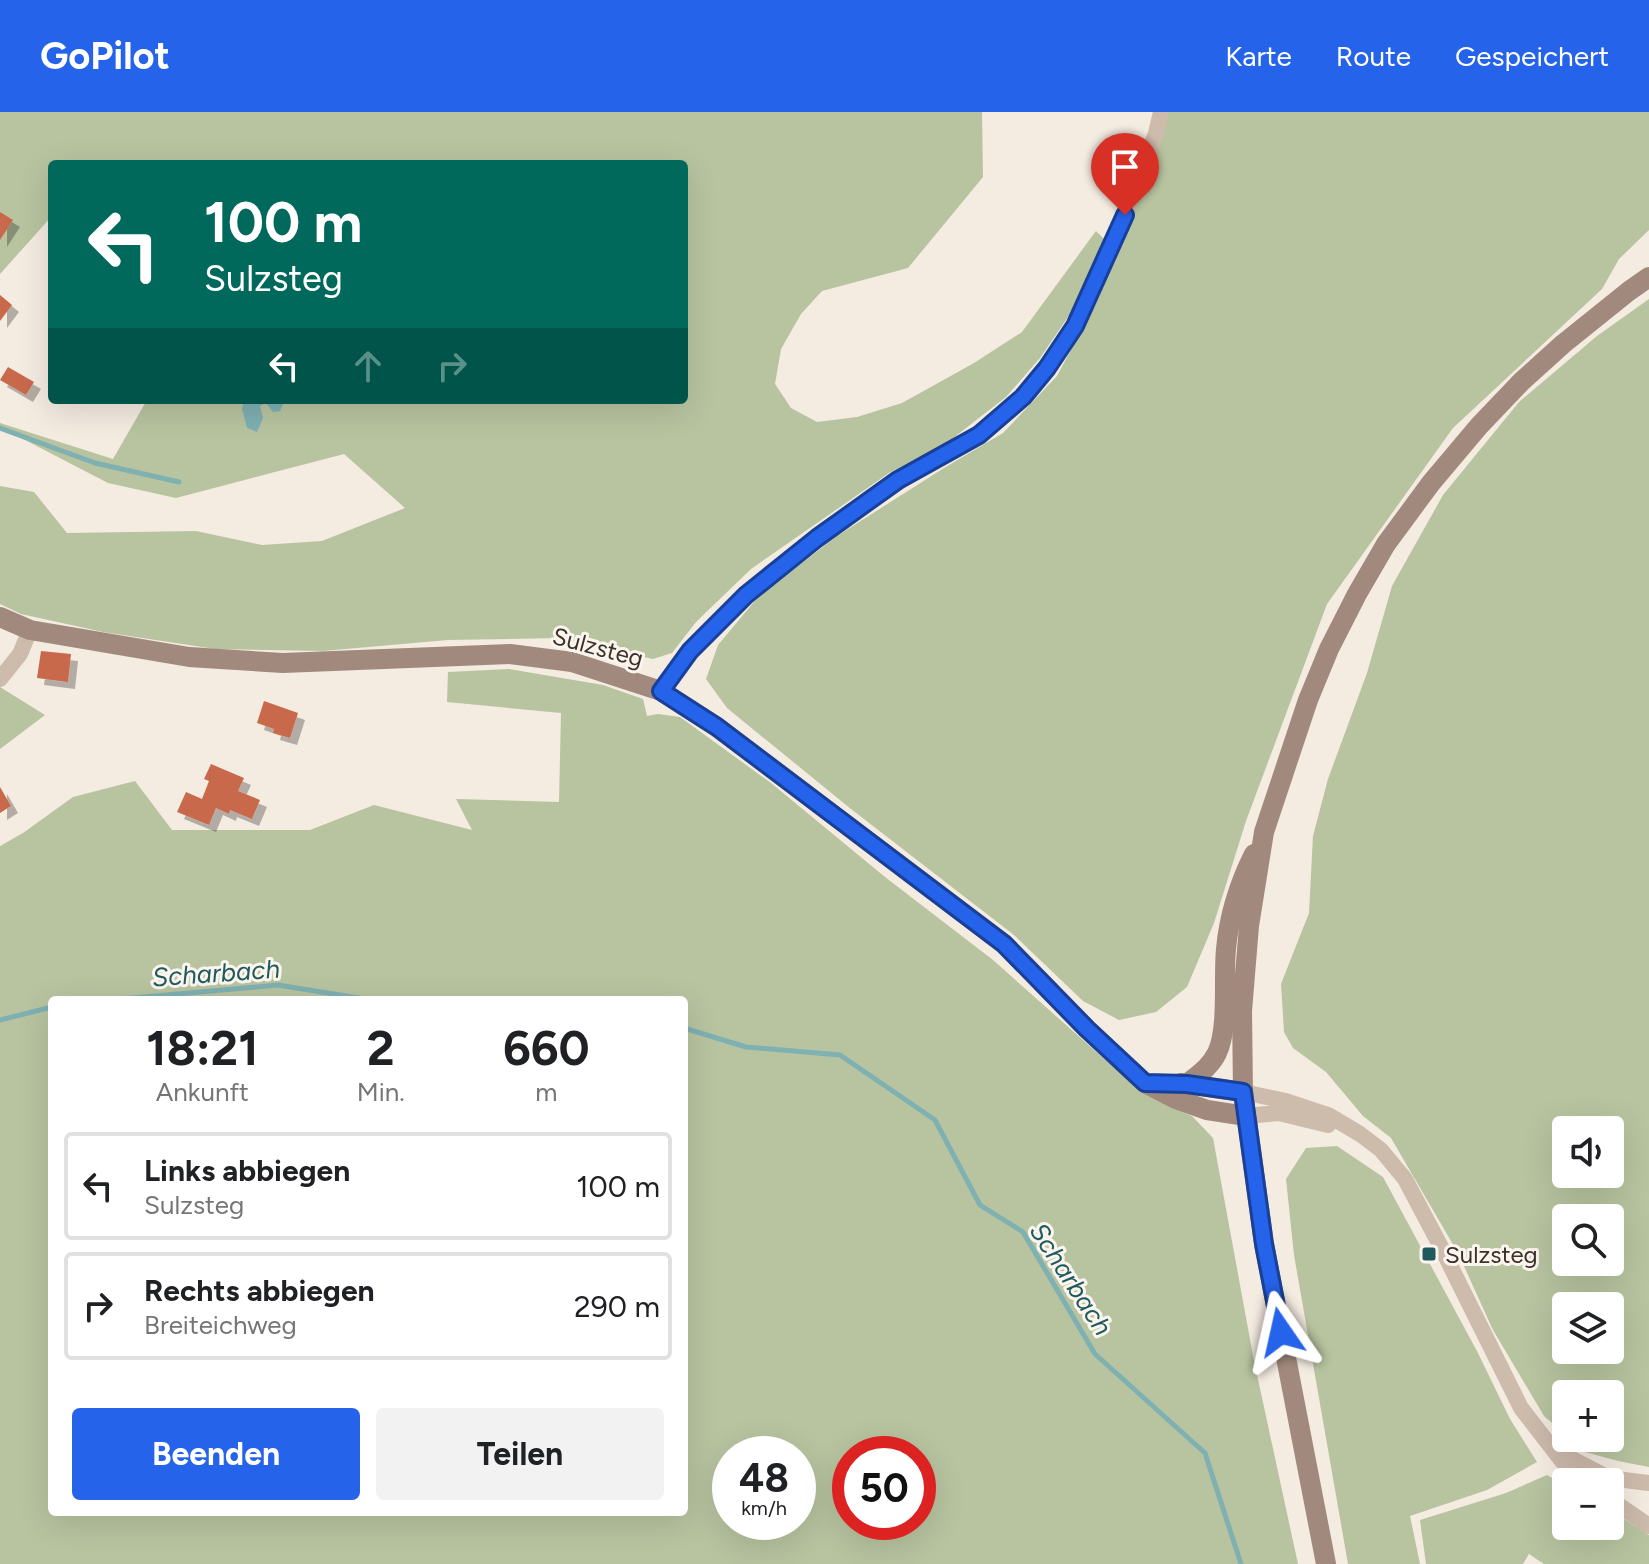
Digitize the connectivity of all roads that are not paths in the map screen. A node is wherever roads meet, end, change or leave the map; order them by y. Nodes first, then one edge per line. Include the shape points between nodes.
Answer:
1 (1161, 112) edge
2 (1649, 277) edge
3 (0, 617) edge
4 (30, 630) junction
5 (0, 679) edge
6 (661, 691) junction
7 (1264, 832) junction
8 (1145, 1083) junction
9 (1187, 1084) junction
10 (1243, 1092) junction
11 (1246, 1116) junction
12 (1360, 1134) junction
13 (1552, 1448) edge
14 (1555, 1452) edge
15 (1560, 1452) edge
16 (1567, 1468) edge
17 (1649, 1483) edge
18 (1624, 1509) edge
19 (1649, 1526) edge
20 (1326, 1564) edge

1 - 6 street via 1125,215 1075,326 1023,397 979,435 898,480 746,595 690,651
2 - 7 street via 1522,381 1469,437 1386,544 1329,649
3 - 4 street, Sulzsteg
4 - 5 street via 20,654
4 - 6 street, Sulzsteg via 189,657 283,663 510,654 572,662
6 - 8 street, Sulzsteg via 717,727 1004,944
7 - 9 street via 1239,884 1229,931 1219,1050
7 - 10 street via 1245,968
8 - 9 street
8 - 11 street, Sulzsteg via 1207,1110
9 - 10 street
10 - 11 street
10 - 12 street via 1328,1115
11 - 12 street via 1279,1113
11 - 20 street via 1264,1244
12 - 13 street via 1405,1179 1521,1408
14 - 16 street
15 - 17 street via 1609,1478
18 - 19 street

